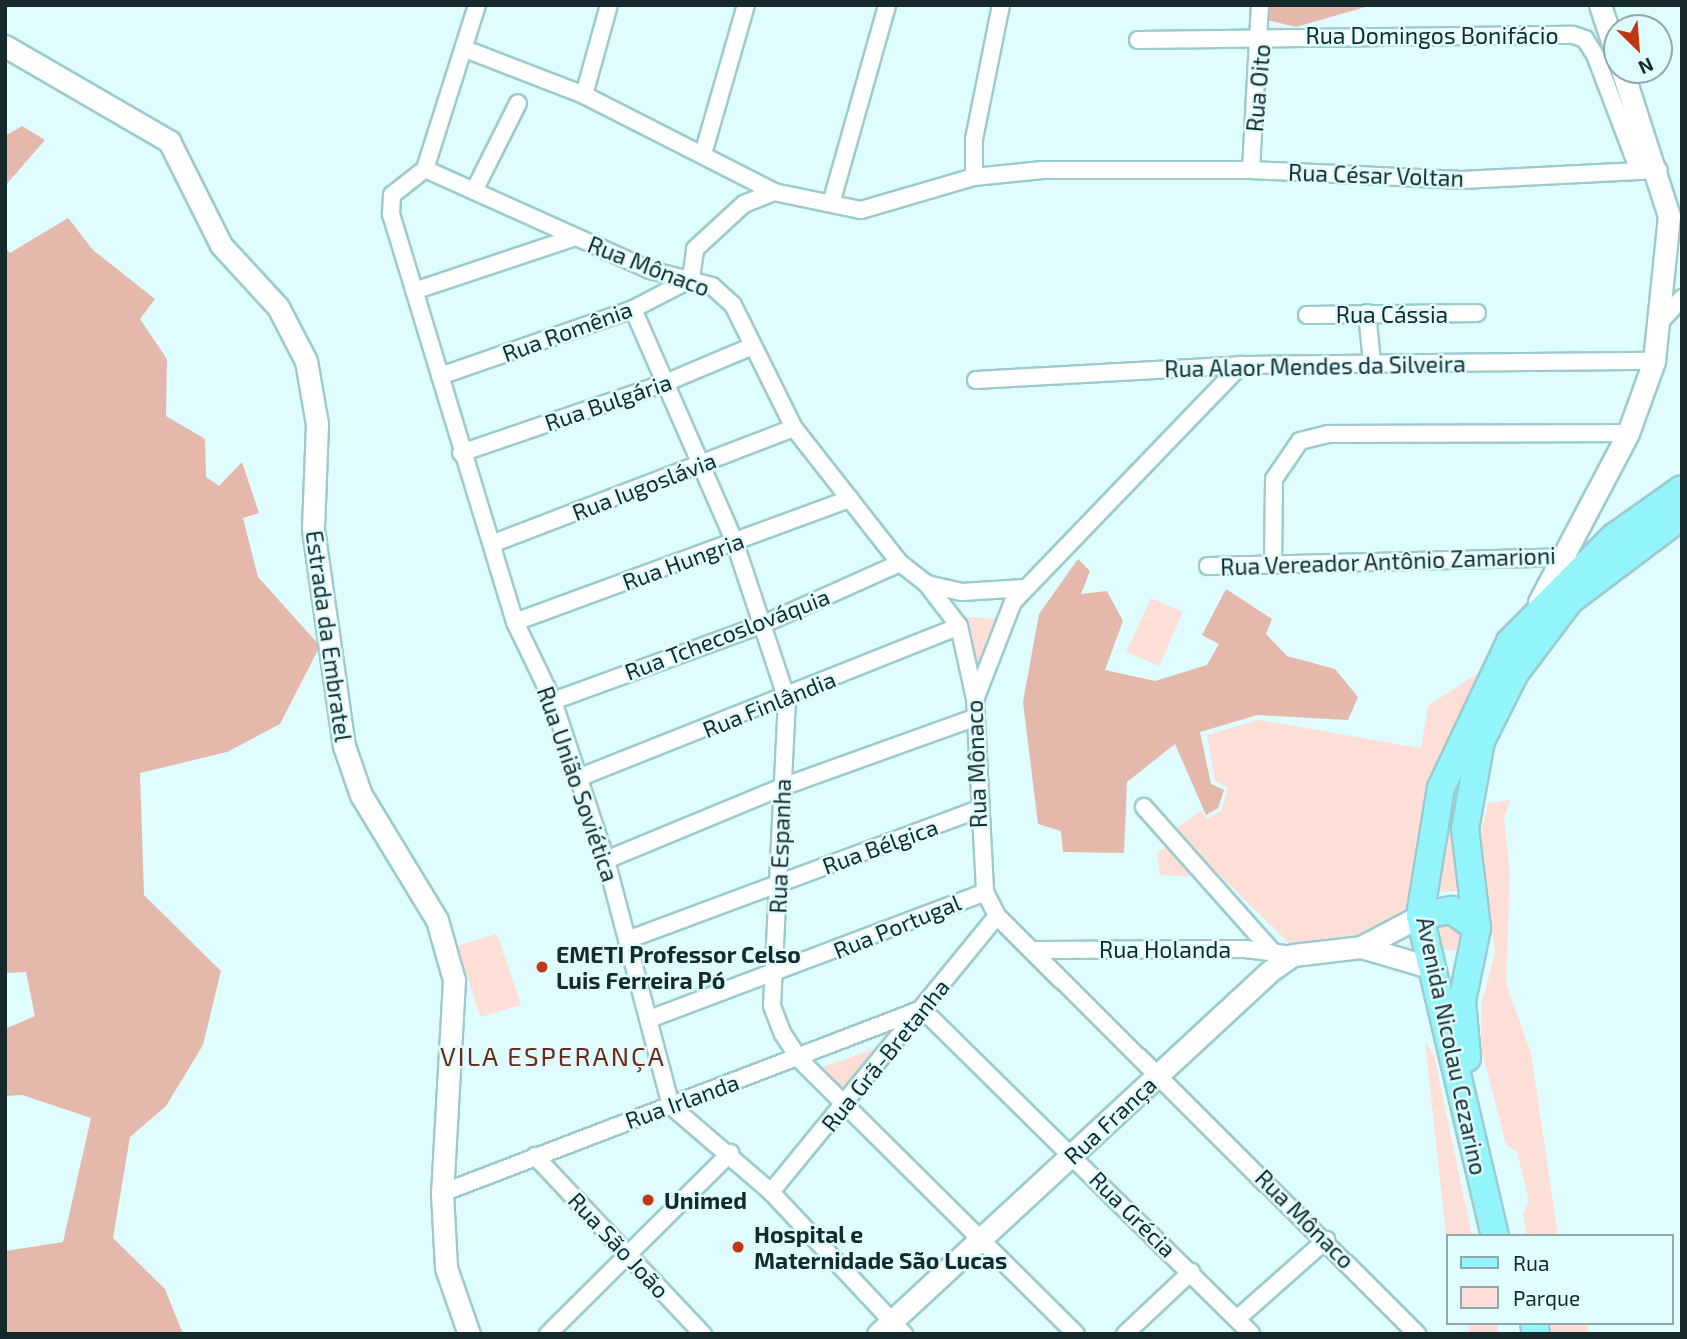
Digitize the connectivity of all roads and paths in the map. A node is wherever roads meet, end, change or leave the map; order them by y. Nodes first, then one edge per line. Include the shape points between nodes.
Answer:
1 (477, 5) edge
2 (609, 5) edge
3 (746, 5) edge
4 (887, 5) edge
5 (1001, 5) edge
6 (1260, 5) edge
7 (1262, 35) junction
8 (1138, 40) dead end
9 (5, 46) edge
10 (465, 49) junction
11 (1626, 84) edge
12 (584, 95) junction
13 (518, 103) dead end
14 (703, 154) junction
15 (425, 169) junction
16 (1648, 169) junction
17 (1251, 170) junction
18 (974, 177) junction
19 (474, 191) junction
20 (774, 192) junction
21 (832, 200) junction
22 (575, 237) junction
23 (691, 279) junction
24 (414, 291) junction
25 (1682, 298) edge
26 (633, 309) junction
27 (1367, 313) junction
28 (1478, 313) dead end
29 (1307, 315) dead end
30 (1659, 323) junction
31 (752, 346) junction
32 (1654, 361) junction
33 (1372, 362) junction
34 (1241, 365) junction
35 (440, 376) junction
36 (976, 380) dead end
37 (665, 383) junction
38 (793, 428) junction
39 (1629, 433) junction
40 (461, 453) junction
41 (700, 465) junction
42 (1682, 489) edge
43 (850, 499) junction
44 (1682, 516) edge
45 (735, 543) junction
46 (494, 544) junction
47 (1568, 556) junction
48 (900, 563) junction
49 (1273, 564) junction
50 (1208, 566) dead end
51 (926, 583) junction
52 (1025, 588) junction
53 (1529, 618) junction
54 (515, 622) junction
55 (766, 623) junction
56 (959, 626) junction
57 (787, 699) junction
58 (975, 699) junction
59 (553, 701) junction
60 (974, 718) junction
61 (578, 778) junction
62 (782, 787) junction
63 (1144, 807) dead end
64 (976, 810) junction
65 (606, 860) junction
66 (780, 883) junction
67 (985, 892) junction
68 (996, 916) junction
69 (1420, 916) junction
70 (1477, 928) junction
71 (627, 940) junction
72 (1361, 947) junction
73 (1035, 950) junction
74 (1270, 950) junction
75 (1293, 955) junction
76 (1471, 963) junction
77 (1429, 967) junction
78 (774, 975) junction
79 (922, 1009) junction
80 (652, 1018) junction
81 (799, 1059) junction
82 (1160, 1073) junction
83 (847, 1103) junction
84 (671, 1106) junction
85 (730, 1153) junction
86 (1074, 1154) junction
87 (535, 1156) junction
88 (771, 1192) junction
89 (442, 1193) junction
90 (1495, 1234) edge
91 (1512, 1234) edge
92 (978, 1240) junction
93 (1326, 1240) junction
94 (626, 1253) junction
95 (1191, 1272) junction
96 (1238, 1318) junction
97 (891, 1330) edge
98 (469, 1334) edge
99 (548, 1334) edge
100 (703, 1334) edge
101 (1076, 1334) edge
102 (1125, 1334) edge
103 (1251, 1334) edge
104 (1417, 1334) edge

1 - 10 street
2 - 12 street
3 - 14 street
4 - 21 street
5 - 18 street via 974,139
6 - 7 street, Rua Oito
7 - 8 street, Rua Domingos Bonifácio
7 - 16 street, Rua Domingos Bonifácio via 1585,39
7 - 17 street, Rua Oito
9 - 89 street, Estrada da Embratel via 169,141 221,245 278,307 306,361 317,424 313,529 344,746 361,795 437,919 454,980
10 - 12 street
10 - 15 street
11 - 16 street
12 - 14 street
13 - 19 street
14 - 20 street
15 - 19 street, Rua Mônaco
15 - 24 street, Rua União Soviética via 392,195 391,214
16 - 17 street, Rua César Voltan via 1462,180
16 - 30 street via 1669,216
17 - 18 street, Rua César Voltan
18 - 21 street, Rua César Voltan via 875,210
19 - 22 street, Rua Mônaco
20 - 21 street, Rua César Voltan
20 - 23 street via 744,204 695,249
22 - 23 street, Rua Mônaco via 650,270
22 - 24 street
23 - 26 street, Rua Romênia
23 - 31 street, Rua Mônaco via 712,286 733,305
24 - 35 street, Rua União Soviética
25 - 30 street
26 - 35 street, Rua Romênia
26 - 37 street, Rua Espanha
27 - 28 street, Rua Cássia
27 - 29 street, Rua Cássia
27 - 33 street
30 - 32 street
31 - 37 street, Rua Bulgária
31 - 38 street, Rua Mônaco
32 - 33 street, Rua Alaor Mendes da Silveira
32 - 39 street
33 - 34 street, Rua Alaor Mendes da Silveira
34 - 36 street, Rua Alaor Mendes da Silveira
34 - 52 street
35 - 40 street, Rua União Soviética
37 - 40 street, Rua Bulgária
37 - 41 street, Rua Espanha
38 - 41 street, Rua Iugoslávia
38 - 43 street, Rua Mônaco
39 - 47 street
39 - 49 street via 1328,434 1300,441 1274,479
40 - 46 street, Rua União Soviética
41 - 45 street, Rua Espanha
41 - 46 street, Rua Iugoslávia
42 - 53 main road, Avenida Nicolau Cezarino via 1614,537
43 - 45 street, Rua Hungria
43 - 48 street, Rua Mônaco
44 - 70 main road, Avenida Nicolau Cezarino via 1570,600 1515,673 1497,708 1481,741 1466,801
45 - 54 street, Rua Hungria
45 - 55 street, Rua Espanha
46 - 54 street, Rua União Soviética
47 - 49 street, Rua Vereador Antônio Zamarioni
47 - 53 street
48 - 51 street, Rua Mônaco
48 - 55 street, Rua Tchecoslováquia
49 - 50 street, Rua Vereador Antônio Zamarioni
51 - 52 street via 962,592
51 - 56 street, Rua Mônaco
52 - 58 street via 994,639
53 - 69 main road, Avenida Nicolau Cezarino via 1493,667 1441,789
54 - 59 street, Rua União Soviética
55 - 57 street, Rua Espanha
55 - 59 street, Rua Tchecoslováquia
56 - 57 street, Rua Finlândia
56 - 58 street, Rua Mônaco
57 - 61 street, Rua Finlândia
57 - 62 street, Rua Espanha
58 - 60 street, Rua Mônaco
59 - 61 street, Rua União Soviética
60 - 62 street
60 - 64 street, Rua Mônaco
61 - 65 street, Rua União Soviética
62 - 65 street
62 - 66 street, Rua Espanha
63 - 74 street
64 - 66 street, Rua Bélgica
64 - 67 street, Rua Mônaco
65 - 71 street, Rua União Soviética
66 - 71 street, Rua Bélgica
66 - 78 street, Rua Espanha
67 - 68 street, Rua Mônaco
67 - 78 street, Rua Portugal
68 - 73 street, Rua Mônaco
68 - 79 street, Rua Grã-Bretanha
69 - 70 main road via 1452,910
69 - 72 street
69 - 77 main road, Avenida Nicolau Cezarino
70 - 76 main road, Avenida Nicolau Cezarino
71 - 80 street, Rua União Soviética
72 - 75 street
72 - 77 street
73 - 74 street, Rua Holanda
73 - 82 street, Rua Mônaco
74 - 75 street, Rua Holanda
75 - 82 street, Rua França
76 - 77 main road
76 - 91 main road, Avenida Nicolau Cezarino via 1463,1039
77 - 90 main road, Avenida Nicolau Cezarino
78 - 80 street, Rua Portugal
78 - 81 street, Rua Espanha via 772,1006
79 - 81 street, Rua Irlanda
79 - 83 street, Rua Grã-Bretanha
79 - 86 street, Rua Grécia
80 - 84 street, Rua União Soviética
81 - 83 street, Rua Espanha
81 - 84 street, Rua Irlanda
82 - 86 street, Rua França
82 - 93 street, Rua Mônaco
83 - 88 street, Rua Grã-Bretanha
83 - 92 street, Rua Espanha
84 - 85 street
84 - 87 street, Rua Irlanda
85 - 88 street
85 - 94 street
86 - 92 street, Rua França
86 - 95 street, Rua Grécia
87 - 89 street, Rua Irlanda
87 - 94 street, Rua São João
88 - 97 street
89 - 98 street, Estrada da Embratel via 446,1268
92 - 97 street, Rua França
92 - 101 street, Rua Espanha
93 - 96 street
93 - 104 street, Rua Mônaco
94 - 99 street
94 - 100 street, Rua São João
95 - 96 street, Rua Grécia
95 - 102 street
96 - 103 street, Rua Grécia

